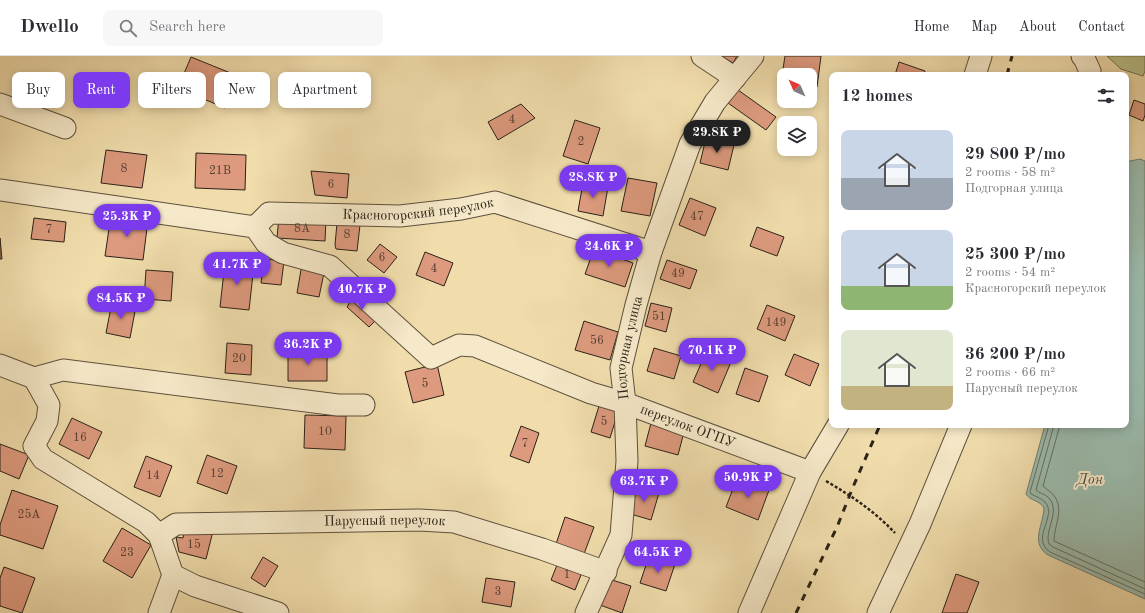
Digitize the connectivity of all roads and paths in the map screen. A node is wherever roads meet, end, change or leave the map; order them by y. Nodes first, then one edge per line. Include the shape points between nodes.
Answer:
1 (702, 56) edge
2 (753, 56) edge
3 (981, 56) edge
4 (1082, 56) edge
5 (976, 72) edge
6 (1090, 72) edge
7 (735, 78) junction
8 (0, 104) edge
9 (65, 128) dead end
10 (0, 190) edge
11 (255, 227) junction
12 (651, 252) junction
13 (0, 365) edge
14 (34, 378) junction
15 (625, 403) junction
16 (364, 405) dead end
17 (836, 428) edge
18 (960, 428) edge
19 (810, 472) junction
20 (159, 535) junction
21 (909, 548) junction
22 (606, 572) junction
23 (174, 575) junction
24 (159, 613) edge
25 (278, 613) edge
26 (586, 613) edge
27 (749, 613) edge
28 (878, 613) edge

1 - 7 street
2 - 7 street, Подгорная улица
3 - 5 street
4 - 6 street
7 - 12 street, Подгорная улица via 715,102 690,144
8 - 9 street
10 - 11 street
11 - 12 street, Красногорский переулок via 269,213 400,216 495,202
11 - 15 street, переулок ОГПУ via 266,243 283,253 330,266 431,358 459,345 475,346 591,393
12 - 15 street, Подгорная улица via 621,368
13 - 14 street
14 - 16 street via 62,370 338,406
14 - 20 street via 49,405 47,421 34,446 43,459 146,522
15 - 19 street, переулок ОГПУ
15 - 22 street, Подгорная улица via 627,461 622,535
17 - 19 street
18 - 21 street
19 - 21 path via 850,494 879,516
19 - 27 street
20 - 22 street, Парусный переулок via 176,524 419,520 454,522
20 - 23 street
21 - 28 street
22 - 26 street, Подгорная улица
23 - 24 street
23 - 25 street via 195,586

